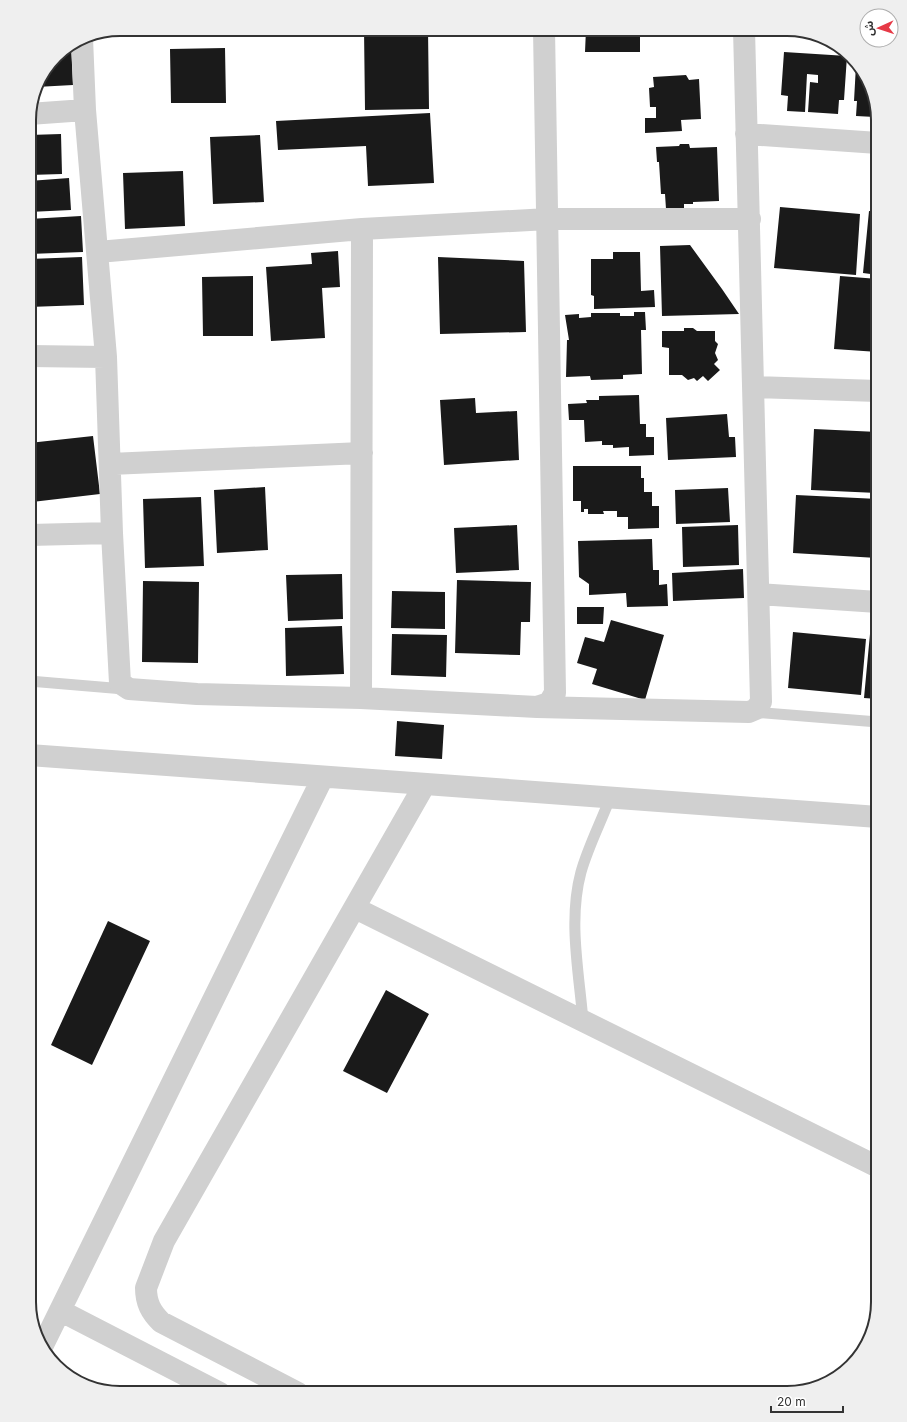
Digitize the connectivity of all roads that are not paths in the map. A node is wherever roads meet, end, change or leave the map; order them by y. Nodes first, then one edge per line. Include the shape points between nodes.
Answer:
1 (544, 36) edge
2 (744, 36) edge
3 (82, 45) edge
4 (85, 110) junction
5 (36, 113) edge
6 (746, 134) junction
7 (871, 143) edge
8 (750, 219) junction
9 (548, 220) junction
10 (362, 229) junction
11 (98, 252) junction
12 (36, 356) edge
13 (106, 357) junction
14 (754, 387) junction
15 (871, 391) edge
16 (362, 453) junction
17 (110, 464) junction
18 (112, 534) junction
19 (36, 535) edge
20 (759, 594) junction
21 (871, 602) edge
22 (36, 682) edge
23 (129, 689) junction
24 (361, 698) junction
25 (537, 707) junction
26 (749, 712) junction
27 (871, 721) edge
28 (36, 756) edge
29 (323, 777) junction
30 (425, 784) junction
31 (610, 798) junction
32 (871, 817) edge
33 (355, 908) junction
34 (583, 1021) junction
35 (871, 1164) edge
36 (61, 1311) junction
37 (46, 1340) edge
38 (206, 1386) edge
39 (284, 1386) edge

1 - 9 street
2 - 6 street
3 - 4 street
4 - 5 street
4 - 11 street
6 - 7 street
6 - 8 street
8 - 9 street
8 - 14 street
9 - 10 street
9 - 25 street via 556,693 549,703
10 - 11 street
10 - 16 street
11 - 13 street
12 - 13 street
13 - 17 street
14 - 15 street
14 - 20 street
16 - 17 street
16 - 24 street
17 - 18 street
18 - 19 street
18 - 23 street via 118,671 120,683
20 - 21 street
20 - 26 street via 761,702 756,709
22 - 23 lane
23 - 24 street via 197,694
24 - 25 street
25 - 26 street
26 - 27 lane
28 - 29 street
29 - 30 street
29 - 36 street
30 - 31 street
30 - 33 street
31 - 32 street
31 - 34 lane via 581,871 576,894 575,934
33 - 34 street
33 - 39 street via 164,1241 146,1288 150,1310 161,1322
34 - 35 street
36 - 37 street
36 - 38 street

